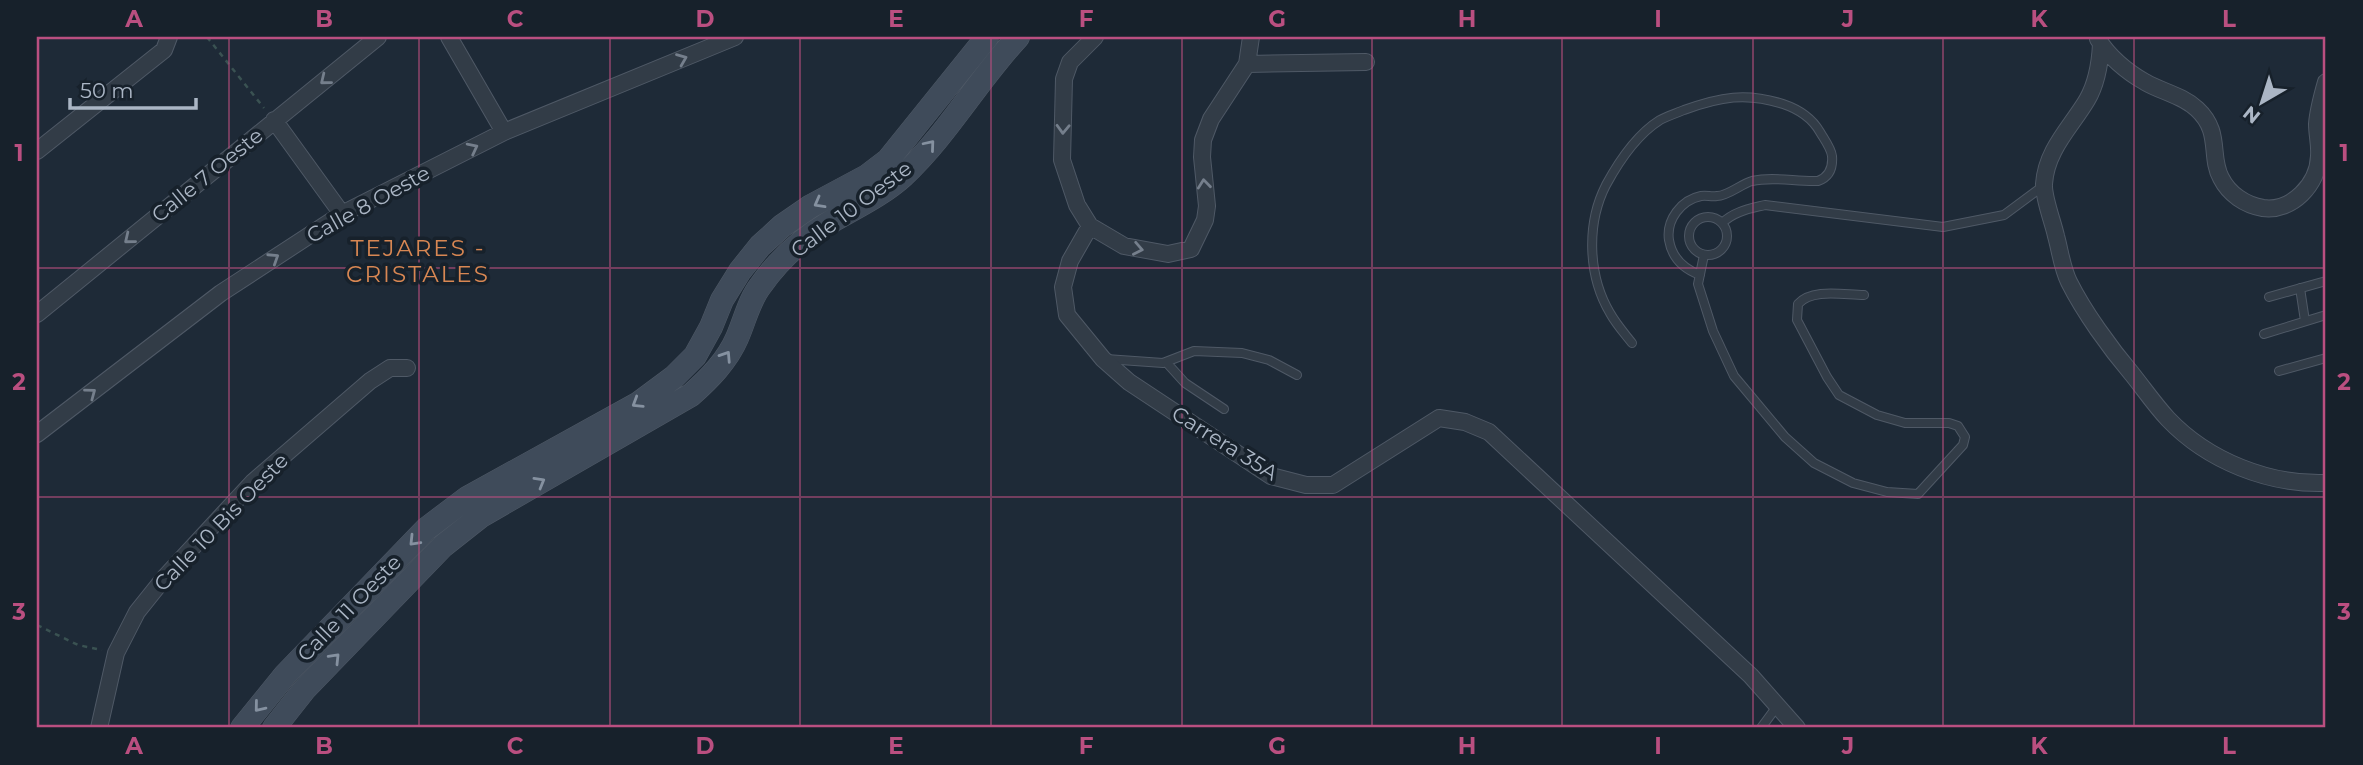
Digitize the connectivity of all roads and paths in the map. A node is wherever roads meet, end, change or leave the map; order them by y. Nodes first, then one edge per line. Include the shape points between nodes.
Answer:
1 (206, 37) edge
2 (378, 37) edge
3 (449, 37) edge
4 (735, 37) edge
5 (987, 37) edge
6 (1018, 37) edge
7 (1095, 37) edge
8 (1251, 37) edge
9 (2099, 40) edge
10 (167, 43) edge
11 (1366, 62) dead end
12 (1247, 64) junction
13 (2326, 82) edge
14 (274, 120) junction
15 (504, 132) junction
16 (37, 151) edge
17 (2043, 186) junction
18 (342, 214) junction
19 (1722, 223) junction
20 (1090, 226) junction
21 (1704, 255) junction
22 (1700, 275) junction
23 (2326, 281) edge
24 (2300, 288) junction
25 (1864, 295) dead end
26 (2269, 297) dead end
27 (37, 314) edge
28 (2326, 315) edge
29 (2305, 321) junction
30 (2264, 334) dead end
31 (1632, 344) dead end
32 (2326, 358) edge
33 (1103, 359) junction
34 (1166, 362) junction
35 (407, 368) dead end
36 (2280, 372) dead end
37 (1297, 375) dead end
38 (1224, 409) dead end
39 (37, 434) edge
40 (2326, 482) edge
41 (467, 498) joint
42 (481, 516) joint
43 (37, 625) edge
44 (116, 653) junction
45 (1778, 705) junction
46 (99, 728) edge
47 (242, 728) edge
48 (274, 728) edge
49 (1761, 728) edge
50 (1797, 728) edge

1 - 14 path
2 -> 14 street, Calle 7 Oeste
3 - 15 street
15 -> 4 street, Calle 8 Oeste
5 -> 41 main road, Calle 10 Oeste via 887,160 811,206 760,246 722,300 695,356 674,377 639,403
42 -> 6 main road, Calle 10 Oeste via 691,396 715,373 736,341 760,285 798,244 902,176
7 -> 20 street via 1070,62 1065,79 1062,160 1077,205
8 - 12 street
9 - 13 street via 2144,82 2197,109 2214,138 2220,177 2232,194 2264,208 2296,200 2314,180 2319,157 2317,126
9 - 17 street via 2095,84 2055,148
10 - 16 street
11 - 12 street
20 -> 12 street via 1124,246 1168,254 1191,249 1207,206 1203,140 1210,118
14 - 18 street
14 -> 27 street, Calle 7 Oeste
18 -> 15 street, Calle 8 Oeste
17 - 19 lane via 2004,215 1944,227 1765,205 1742,210
17 - 40 street via 2068,280 2115,354 2169,420 2199,446 2233,465 2271,478
39 -> 18 street, Calle 8 Oeste via 221,293
19 - 21 lane via 1726,244 1719,252
19 - 21 lane via 1713,217 1692,223 1690,244
20 - 33 street, Carrera 35A via 1070,261 1063,287 1067,315
21 - 22 lane
22 - 25 lane via 1698,284 1713,331 1734,376 1785,437 1814,463 1853,484 1918,494 1963,445 1965,437 1958,426 1905,423 1839,395 1797,320 1803,298
22 - 31 lane via 1681,265 1668,236 1673,216 1688,201 1719,197 1766,179 1818,181 1831,169 1832,153 1817,127 1794,108 1744,96 1708,102 1660,120 1620,160 1595,212 1592,253 1600,292
23 - 24 lane
24 - 26 lane
24 - 29 lane
28 - 29 lane
29 - 30 lane
32 - 36 lane
33 - 34 lane
33 - 45 street, Carrera 35A via 1129,382 1271,476 1306,485 1333,485 1439,418 1489,432
34 - 37 lane via 1194,351 1255,355
34 - 38 lane via 1185,383
35 - 44 street, Calle 10 Bis Oeste via 390,368 370,381 253,482 165,577 137,612
41 -> 47 main road, Calle 11 Oeste via 426,528 285,675
48 -> 42 main road, Calle 11 Oeste via 304,690 443,546
43 - 44 path via 78,645
44 - 46 street, Calle 10 Bis Oeste
45 - 49 lane
45 - 50 street, Carrera 35A

